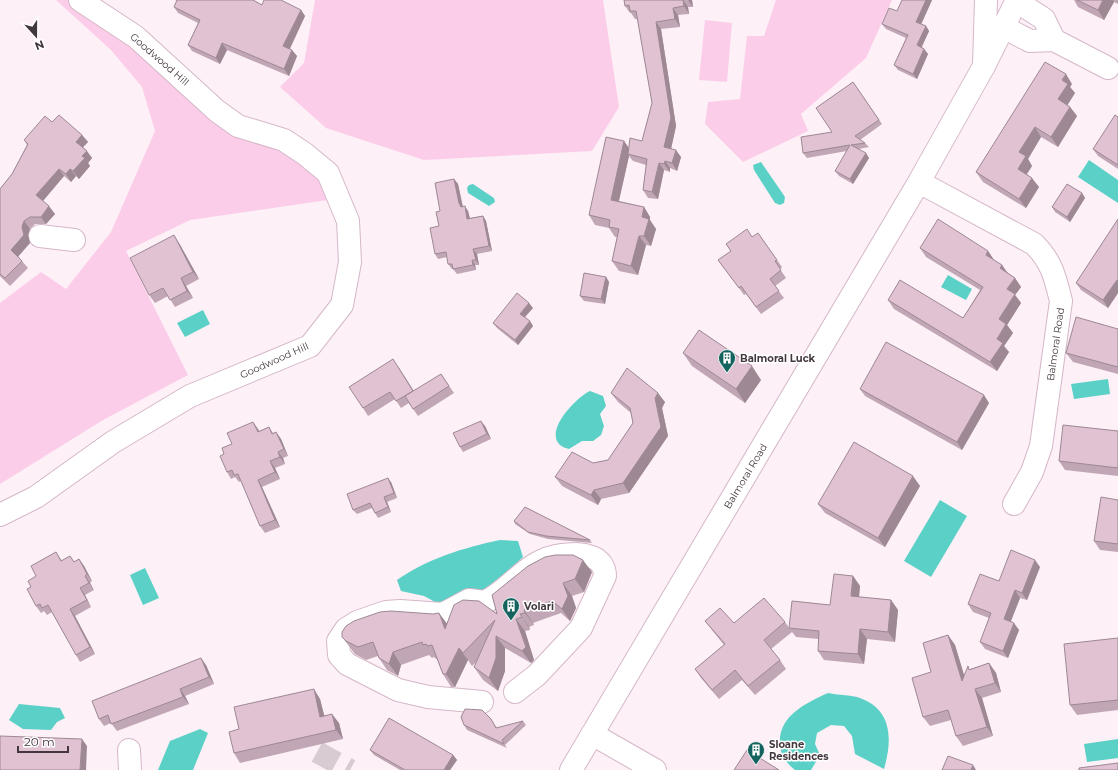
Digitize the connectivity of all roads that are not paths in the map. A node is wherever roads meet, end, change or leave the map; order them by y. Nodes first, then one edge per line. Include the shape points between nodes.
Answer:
1 (80, 0) edge
2 (986, 0) edge
3 (1016, 0) edge
4 (1002, 27) junction
5 (1054, 40) junction
6 (984, 66) junction
7 (1108, 68) dead end
8 (919, 182) junction
9 (40, 236) dead end
10 (74, 240) dead end
11 (1014, 504) dead end
12 (0, 515) edge
13 (514, 692) dead end
14 (482, 702) dead end
15 (592, 734) junction
16 (571, 770) edge
17 (655, 770) edge

1 - 12 street, Goodwood Hill via 136,37 217,111 238,126 284,140 328,173 348,221 350,262 342,305 310,346 190,396 113,442 36,497
2 - 6 street
3 - 4 street, Balmoral Road
3 - 5 street via 1044,19
4 - 5 street via 1030,41
4 - 6 street, Balmoral Road
5 - 7 street
6 - 8 street, Balmoral Road
8 - 11 street, Balmoral Road via 1034,244 1046,257 1055,278 1061,301 1041,446 1032,472
8 - 15 street, Balmoral Road
9 - 10 street
13 - 14 street via 537,675 581,628 605,576 605,570 598,559 575,553 549,557 534,564 485,602 469,600 443,614 386,612 357,622 346,629 338,641 339,655 348,664 398,690 428,697
15 - 16 street, Balmoral Road
15 - 17 street

